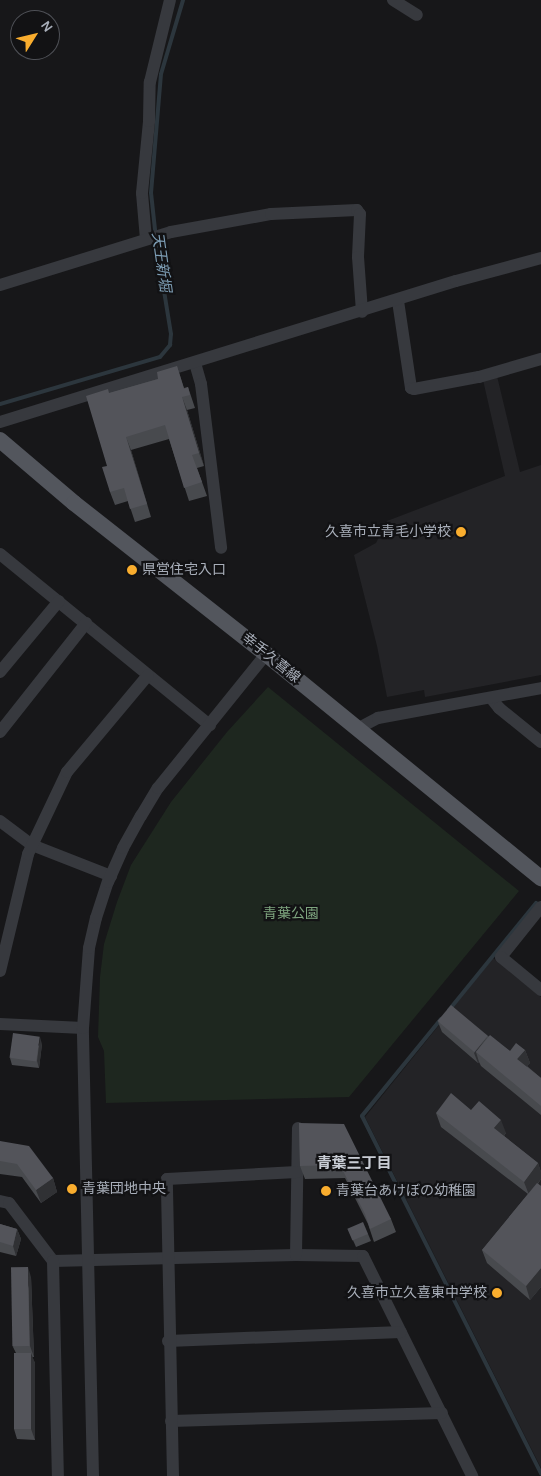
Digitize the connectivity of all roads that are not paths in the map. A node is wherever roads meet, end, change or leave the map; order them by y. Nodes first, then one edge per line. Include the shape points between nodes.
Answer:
1 (170, 0) edge
2 (393, 0) edge
3 (417, 15) dead end
4 (152, 237) junction
5 (541, 258) edge
6 (0, 285) edge
7 (398, 300) junction
8 (362, 312) junction
9 (541, 358) edge
10 (195, 363) junction
11 (0, 422) edge
12 (0, 440) edge
13 (221, 548) dead end
14 (0, 554) edge
15 (59, 601) junction
16 (86, 624) junction
17 (266, 654) junction
18 (0, 672) edge
19 (148, 675) junction
20 (541, 688) edge
21 (491, 698) junction
22 (210, 725) junction
23 (357, 729) junction
24 (0, 732) edge
25 (541, 742) edge
26 (0, 821) edge
27 (32, 845) junction
28 (111, 876) junction
29 (541, 878) edge
30 (541, 907) edge
31 (3, 945) edge
32 (0, 971) edge
33 (541, 990) edge
34 (0, 1024) edge
35 (84, 1028) junction
36 (298, 1128) edge
37 (297, 1172) junction
38 (0, 1202) edge
39 (296, 1255) junction
40 (168, 1260) junction
41 (53, 1261) junction
42 (88, 1261) junction
43 (401, 1332) junction
44 (168, 1341) junction
45 (442, 1414) junction
46 (171, 1421) junction
47 (58, 1476) edge
48 (93, 1476) edge
49 (173, 1476) edge
50 (472, 1476) edge

1 - 4 street via 150,82 142,193
2 - 3 street
4 - 6 street
4 - 8 street via 271,214 357,210 360,214 358,256
5 - 7 street
7 - 8 street
7 - 9 street via 411,388 478,377
8 - 10 street
10 - 11 street
10 - 13 street via 201,384
12 - 17 main road, 幸手久喜線 via 74,503
14 - 15 street
15 - 16 street
15 - 18 street
16 - 19 street
16 - 24 street
17 - 22 street
17 - 23 main road, 幸手久喜線
19 - 22 street
19 - 27 street via 67,772
20 - 21 street
21 - 23 street via 378,718
21 - 25 street
22 - 28 street via 158,788 123,848
23 - 29 main road, 幸手久喜線
26 - 27 street
27 - 28 street
27 - 31 street
28 - 35 street via 89,948
30 - 33 street via 501,957
31 - 32 street
34 - 35 street
35 - 42 street
36 - 37 street
37 - 39 street
37 - 40 street via 167,1179
38 - 41 street via 9,1203
39 - 40 street
39 - 43 street via 362,1256
40 - 42 street
40 - 44 street
41 - 42 street
41 - 47 street
42 - 48 street
43 - 44 street
43 - 45 street
44 - 46 street
45 - 46 street
45 - 50 street
46 - 49 street

